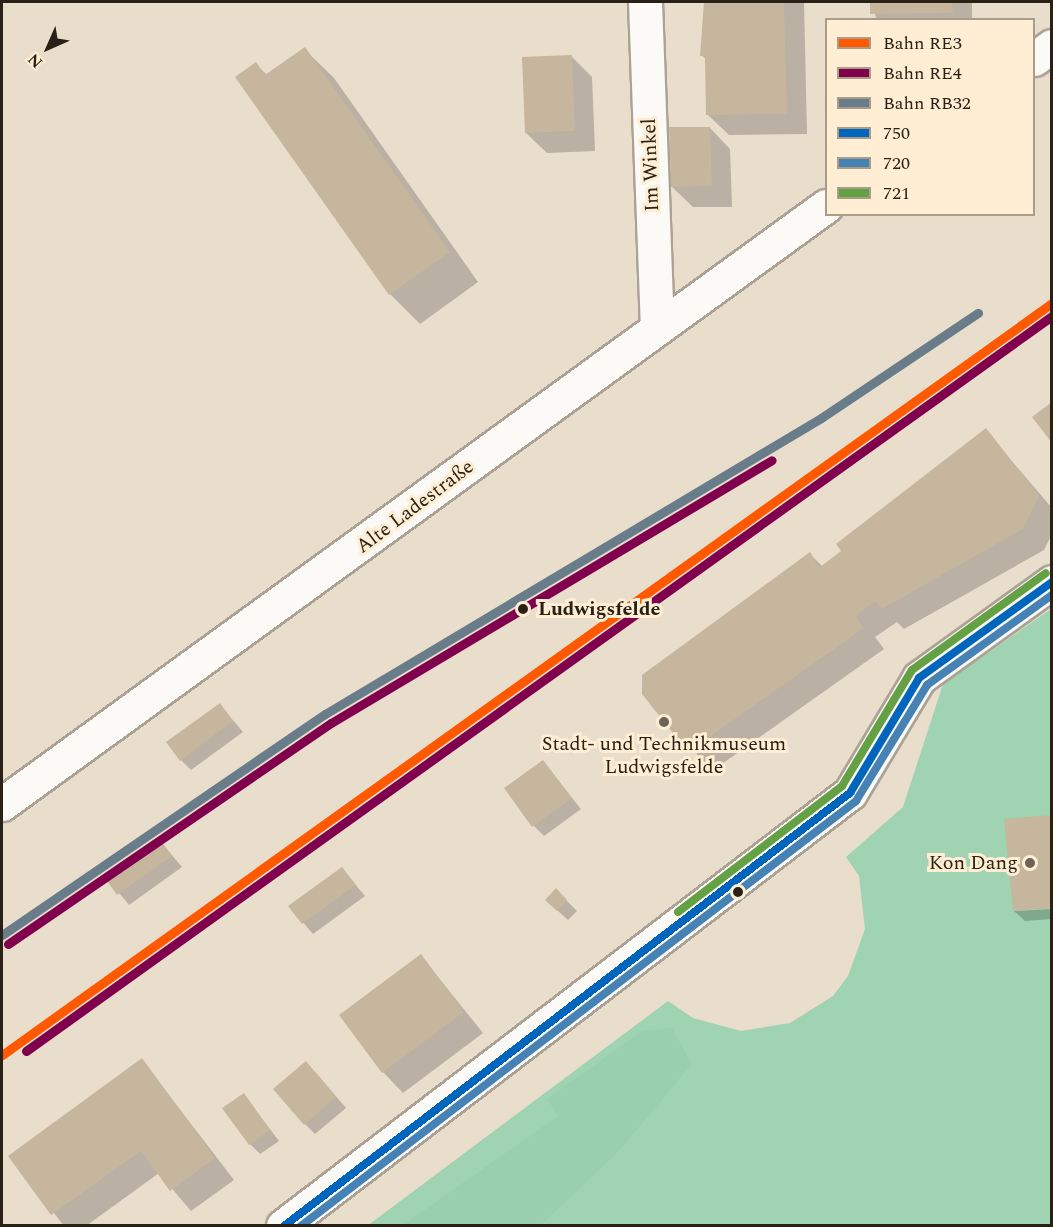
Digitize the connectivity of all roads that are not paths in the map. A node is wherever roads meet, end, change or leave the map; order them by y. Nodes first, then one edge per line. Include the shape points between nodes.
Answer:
1 (645, 2) edge
2 (1052, 46) edge
3 (1035, 58) edge
4 (825, 207) edge
5 (657, 328) junction
6 (1052, 582) edge
7 (2, 804) edge
8 (283, 1226) edge

1 - 5 street, Im Winkel
2 - 3 street
4 - 5 street, Alte Ladestraße
5 - 7 street, Alte Ladestraße via 331,570
6 - 8 street via 919,678 850,793

